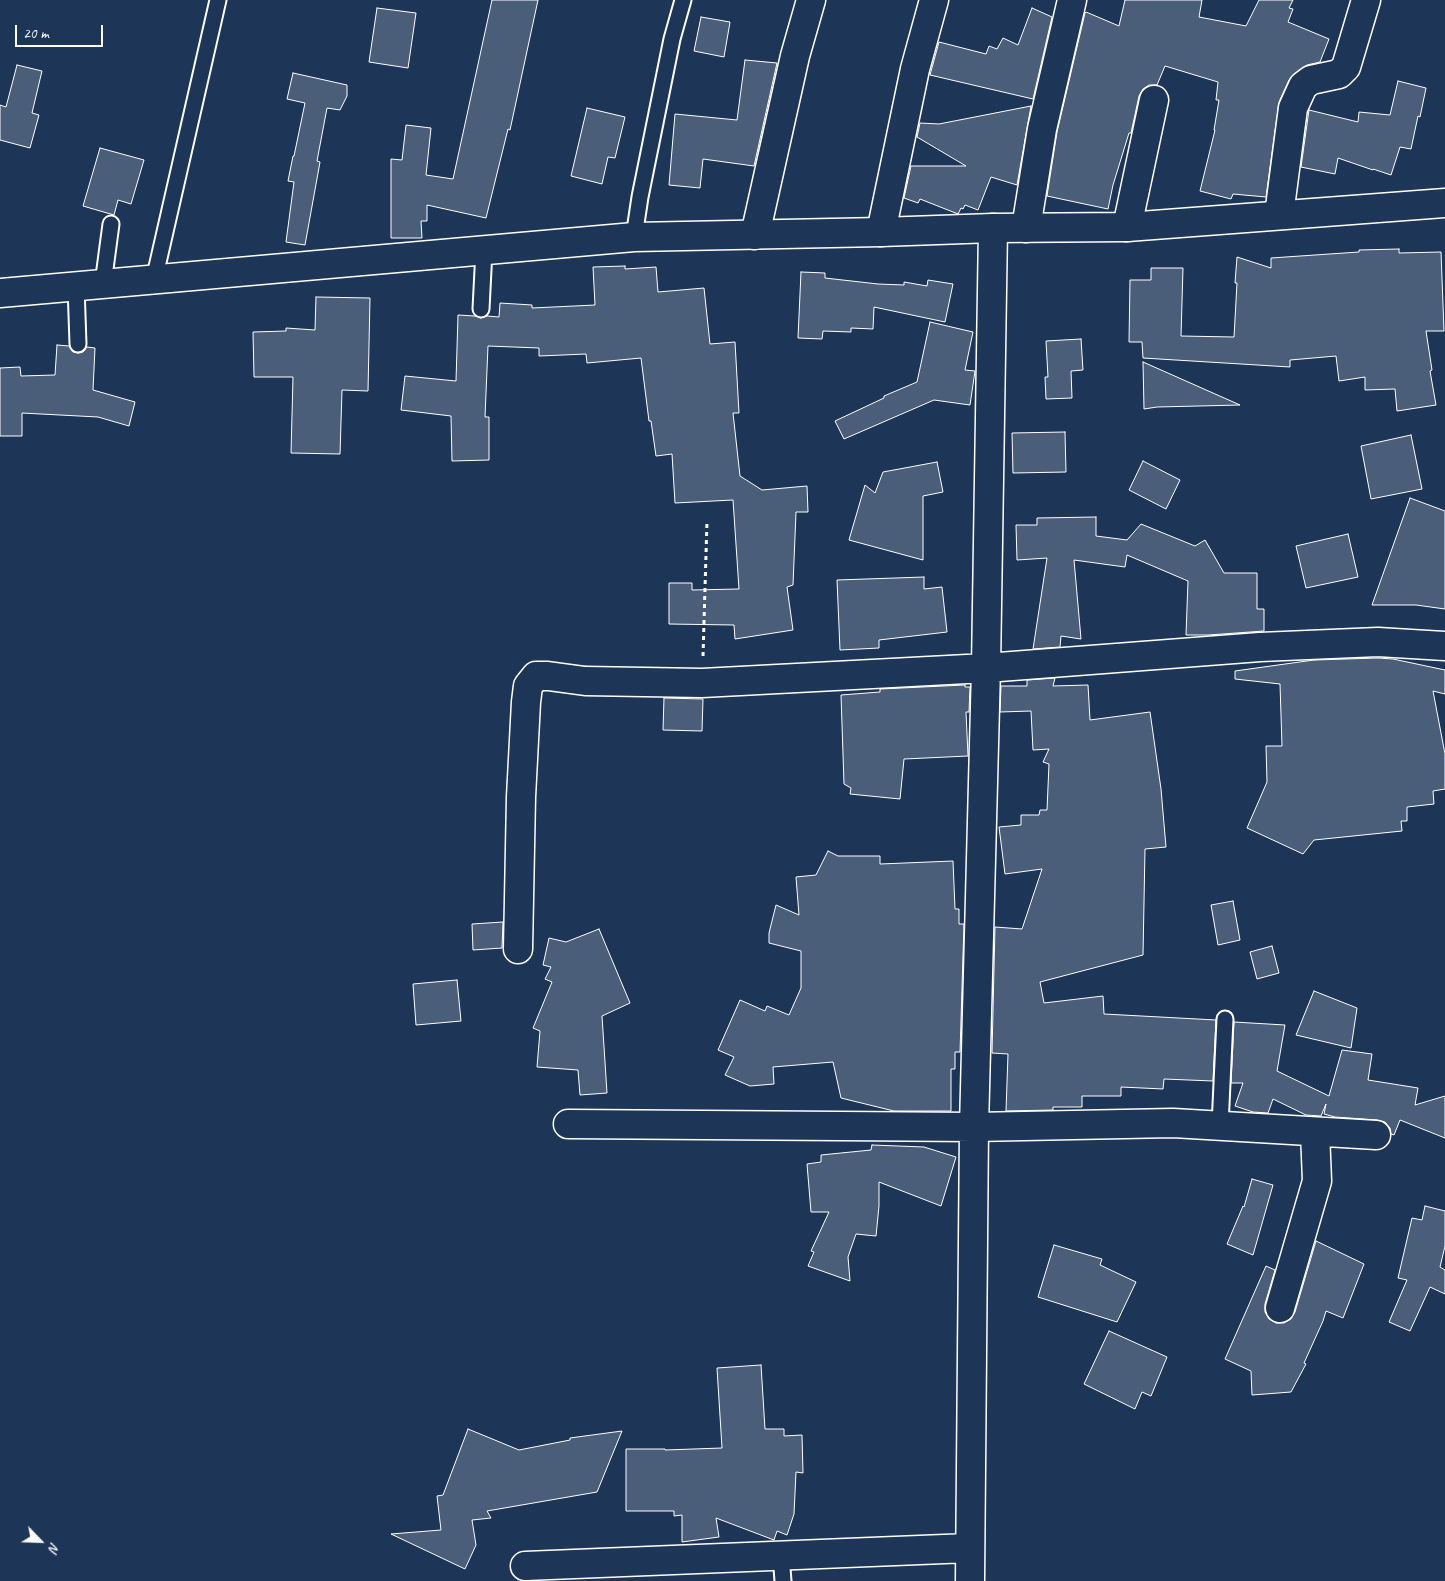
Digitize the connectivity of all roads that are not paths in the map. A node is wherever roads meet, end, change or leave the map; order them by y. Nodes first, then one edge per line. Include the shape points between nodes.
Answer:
1 (218, 0) edge
2 (683, 0) edge
3 (811, 0) edge
4 (934, 0) edge
5 (1072, 0) edge
6 (1366, 0) edge
7 (1154, 100) dead end
8 (1445, 203) edge
9 (1279, 215) junction
10 (111, 224) dead end
11 (1127, 227) junction
12 (993, 228) junction
13 (1026, 228) junction
14 (881, 232) junction
15 (755, 235) junction
16 (634, 237) junction
17 (484, 250) junction
18 (154, 280) junction
19 (103, 284) junction
20 (76, 286) junction
21 (0, 293) edge
22 (481, 309) dead end
23 (78, 344) dead end
24 (1445, 646) edge
25 (986, 668) junction
26 (518, 950) dead end
27 (1225, 1019) dead end
28 (568, 1124) dead end
29 (1220, 1126) junction
30 (974, 1127) junction
31 (1315, 1132) junction
32 (1376, 1135) dead end
33 (1280, 1308) dead end
34 (969, 1548) junction
35 (524, 1566) dead end
36 (782, 1568) edge
37 (970, 1581) edge

1 - 18 lane
2 - 16 lane via 672,39
3 - 15 street via 795,56
4 - 14 street
5 - 13 street via 1042,129
6 - 9 street via 1346,67 1339,74 1312,80 1303,86 1293,108
7 - 11 street
8 - 9 street
9 - 11 street
10 - 19 lane
11 - 13 street
12 - 13 street
12 - 14 street
12 - 25 street
14 - 15 street
15 - 16 street
16 - 17 street
17 - 18 street
17 - 22 lane
18 - 19 street
19 - 20 street
20 - 21 street
20 - 23 lane
24 - 25 street via 1378,642 1260,647
25 - 26 street via 702,683 585,681 536,676 528,686 526,702
25 - 30 street
27 - 29 lane
28 - 30 street
29 - 30 street via 1173,1123
29 - 31 street
30 - 34 street
31 - 32 street
31 - 33 street via 1318,1181
34 - 36 street
34 - 37 street
35 - 36 street

